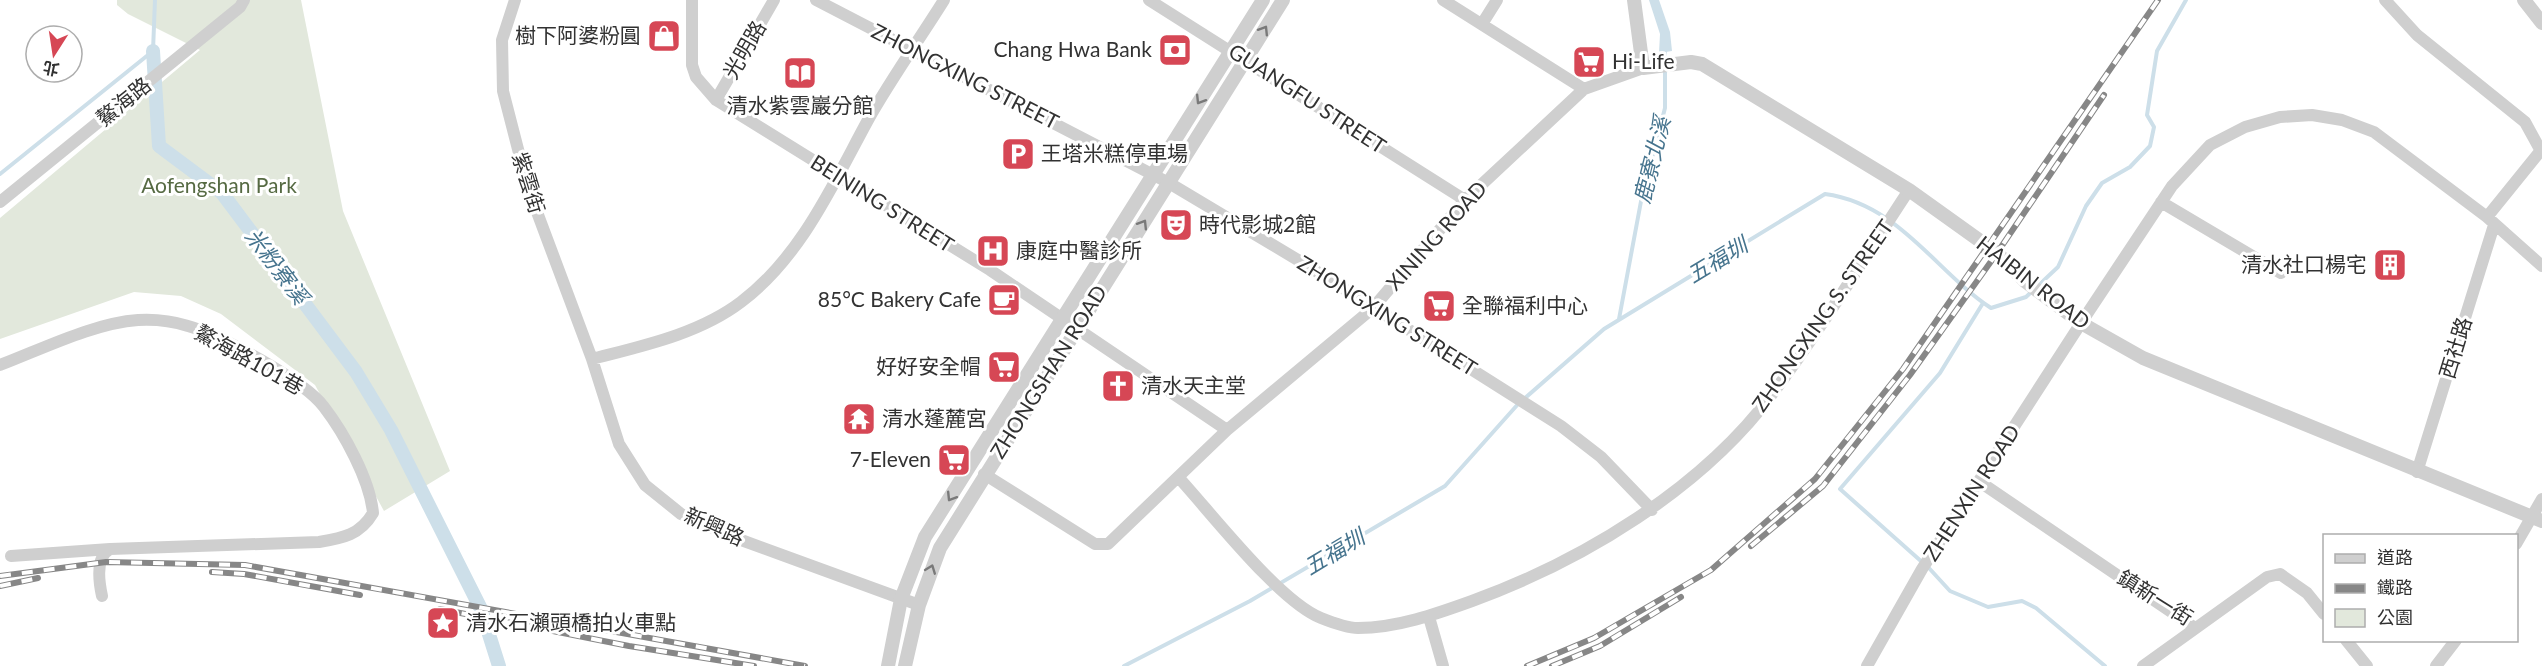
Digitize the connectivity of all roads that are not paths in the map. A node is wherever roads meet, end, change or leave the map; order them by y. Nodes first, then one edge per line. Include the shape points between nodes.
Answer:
1 (244, 0) edge
2 (515, 0) edge
3 (692, 0) edge
4 (774, 0) edge
5 (816, 0) edge
6 (944, 0) edge
7 (1149, 0) edge
8 (1263, 0) edge
9 (1283, 0) edge
10 (1443, 0) edge
11 (1497, 0) edge
12 (1634, 0) edge
13 (2385, 0) edge
14 (2524, 0) edge
15 (2542, 23) edge
16 (1482, 24) junction
17 (914, 49) junction
18 (1231, 51) junction
19 (1245, 61) junction
20 (1643, 68) junction
21 (1584, 89) junction
22 (716, 99) junction
23 (2541, 150) edge
24 (1153, 175) junction
25 (839, 177) junction
26 (1169, 183) junction
27 (1909, 190) junction
28 (1465, 200) junction
29 (0, 202) edge
30 (2161, 202) junction
31 (2490, 221) junction
32 (2542, 266) edge
33 (2280, 273) dead end
34 (1373, 308) junction
35 (1062, 318) junction
36 (2081, 323) junction
37 (1078, 328) junction
38 (592, 360) junction
39 (0, 365) edge
40 (1227, 430) junction
41 (2417, 472) junction
42 (984, 474) junction
43 (1179, 478) junction
44 (1980, 482) junction
45 (2542, 499) edge
46 (1652, 510) junction
47 (2537, 520) edge
48 (2518, 543) edge
49 (110, 549) junction
50 (10, 556) dead end
51 (102, 596) dead end
52 (902, 599) junction
53 (919, 605) junction
54 (2323, 612) edge
55 (1429, 617) junction
56 (2195, 628) junction
57 (2348, 642) edge
58 (2454, 642) edge
59 (888, 666) edge
60 (905, 666) edge
61 (1443, 666) edge
62 (1867, 666) edge
63 (2143, 666) edge
64 (2367, 666) edge
65 (2436, 666) edge

1 - 29 street, 鰲海路
2 - 38 street, 紫雲街 via 502,40 502,91 528,188
3 - 22 street, BEINING STREET via 692,64 696,76
4 - 22 street, 光明路
5 - 17 street, ZHONGXING STREET
6 - 17 street
7 - 18 street, GUANGFU STREET
8 - 18 street, ZHONGSHAN ROAD
19 -> 9 street, ZHONGSHAN ROAD
10 - 16 street
11 - 16 street
12 - 20 street
13 - 23 street via 2417,35 2525,122
14 - 15 street
16 - 21 street
17 - 24 street, ZHONGXING STREET
17 - 25 street via 869,118
18 - 19 street, GUANGFU STREET
18 -> 24 street, ZHONGSHAN ROAD
19 - 26 street, ZHONGSHAN ROAD
19 - 28 street, GUANGFU STREET
20 - 21 street, XINING ROAD
20 - 27 street, HAIBIN ROAD via 1702,64
21 - 28 street, XINING ROAD
22 - 25 street, BEINING STREET
23 - 31 street
24 - 26 street, ZHONGXING STREET
24 - 35 street, ZHONGSHAN ROAD
25 - 35 street, BEINING STREET
25 - 38 street via 792,250 741,302 705,324
26 - 34 street, ZHONGXING STREET
37 -> 26 street, ZHONGSHAN ROAD
27 - 36 street, HAIBIN ROAD via 1997,253 2026,282
27 - 46 street, ZHONGXING S. STREET via 1773,394 1731,441
28 - 34 street, XINING ROAD
30 - 31 street, ZHENXIN ROAD via 2210,145 2245,127 2280,117 2312,115 2342,120 2374,132
30 - 33 street
30 - 36 street, ZHENXIN ROAD
31 - 32 street, ZHENXIN ROAD
31 - 41 street, 西社路
34 - 40 street, XINING ROAD
34 - 46 street, ZHONGXING STREET via 1561,426 1601,457
35 - 37 street, BEINING STREET
35 -> 52 street, ZHONGSHAN ROAD via 925,537
36 - 41 street, HAIBIN ROAD via 2143,358
36 - 44 street, ZHENXIN ROAD
37 - 40 street, BEINING STREET
37 - 42 street, ZHONGSHAN ROAD
38 - 52 street, 新興路 via 619,444 645,484 681,514
39 - 49 street, 鰲海路101巷 via 113,324 139,320 188,326 295,381 323,405 372,498 373,513 364,527 349,537 319,542
40 - 43 street, XINING ROAD
41 - 47 street, HAIBIN ROAD
42 - 43 street, XINING ROAD via 1101,545 1108,544
53 -> 42 street, ZHONGSHAN ROAD via 940,548
43 - 55 street, ZHONGXING S. STREET via 1285,595 1319,617 1357,628
44 - 56 street, 鎮新一街
44 - 62 street, ZHENXIN ROAD via 1922,569
45 - 47 street
46 - 55 street, ZHONGXING S. STREET via 1512,586
47 - 48 street
49 - 50 street, 鰲海路101巷
49 - 51 street via 101,559
52 - 53 street, 新興路
52 - 59 street, ZHONGSHAN ROAD
53 - 60 street, ZHONGSHAN ROAD
54 - 56 street, 鎮新一街 via 2307,593 2280,574 2267,577
55 - 61 street
56 - 63 street
57 - 64 street
58 - 65 street

